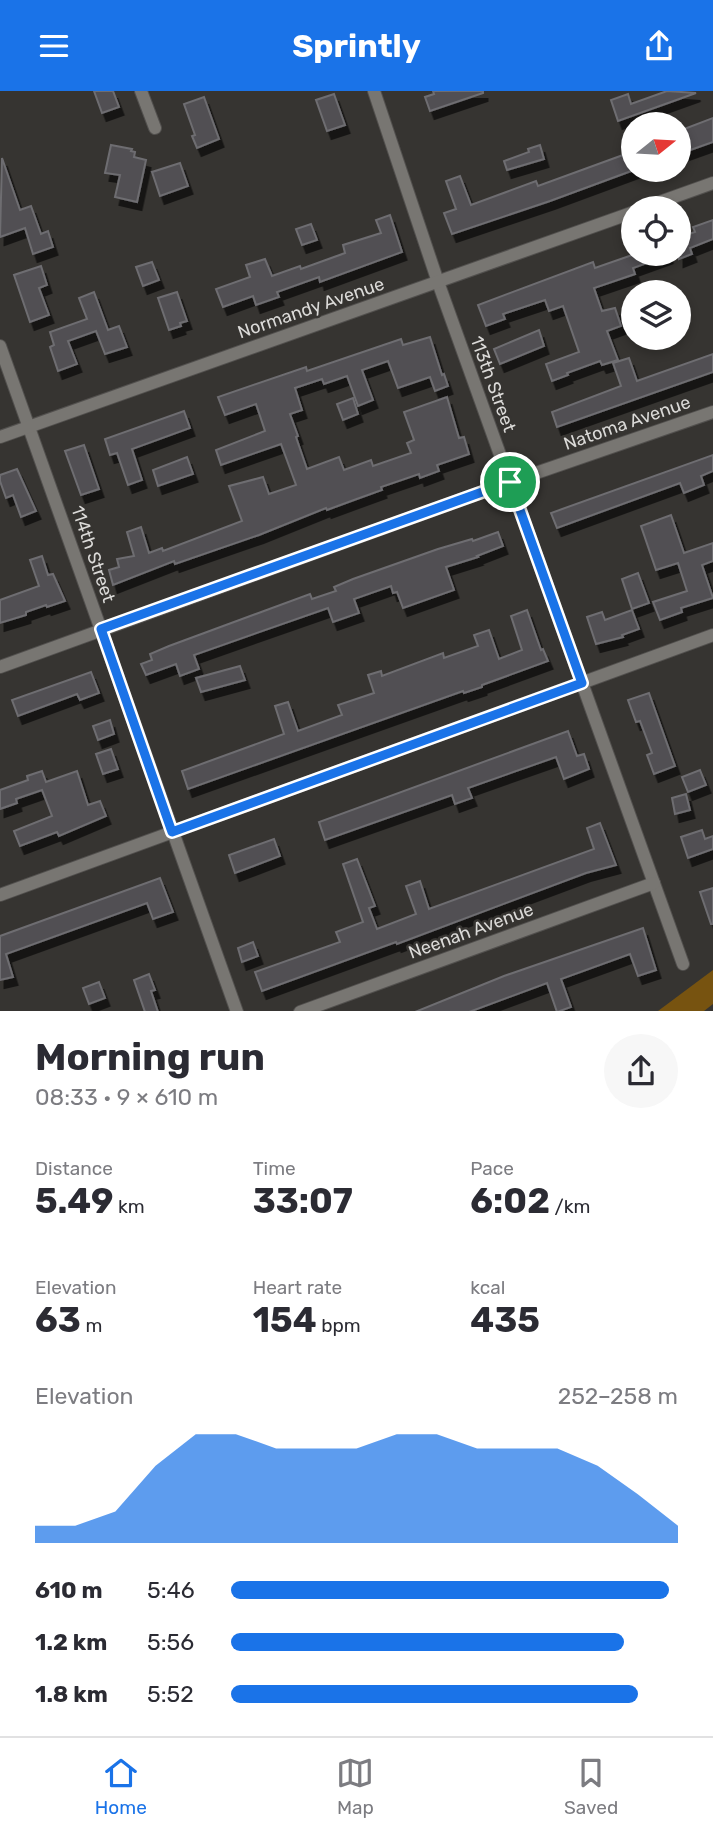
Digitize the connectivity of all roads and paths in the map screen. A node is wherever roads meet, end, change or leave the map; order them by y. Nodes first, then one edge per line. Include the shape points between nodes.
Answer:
1 (141, 91) edge
2 (374, 91) edge
3 (155, 128) dead end
4 (713, 183) edge
5 (677, 196) edge
6 (621, 217) edge
7 (438, 282) junction
8 (0, 346) edge
9 (713, 412) edge
10 (29, 426) junction
11 (0, 437) edge
12 (510, 482) junction
13 (101, 629) junction
14 (713, 635) edge
15 (0, 667) edge
16 (582, 683) junction
17 (172, 832) junction
18 (654, 883) junction
19 (0, 895) edge
20 (683, 964) dead end
21 (237, 1011) edge
22 (300, 1011) edge

1 - 3 street
2 - 7 street, 113th Street
4 - 5 street
6 - 7 street, Normandy Avenue
7 - 10 street, Normandy Avenue
7 - 12 street, 113th Street
8 - 10 street, 114th Street
9 - 12 street, Natoma Avenue
10 - 11 street, Normandy Avenue
10 - 13 street, 114th Street
12 - 13 street, Natoma Avenue
12 - 16 street, 113th Street
13 - 15 street, Natoma Avenue
13 - 17 street, 114th Street
14 - 16 street
16 - 17 street
16 - 18 street, 113th Street
17 - 19 street
17 - 21 street, 114th Street
18 - 20 street, 113th Street
18 - 22 street, Neenah Avenue

